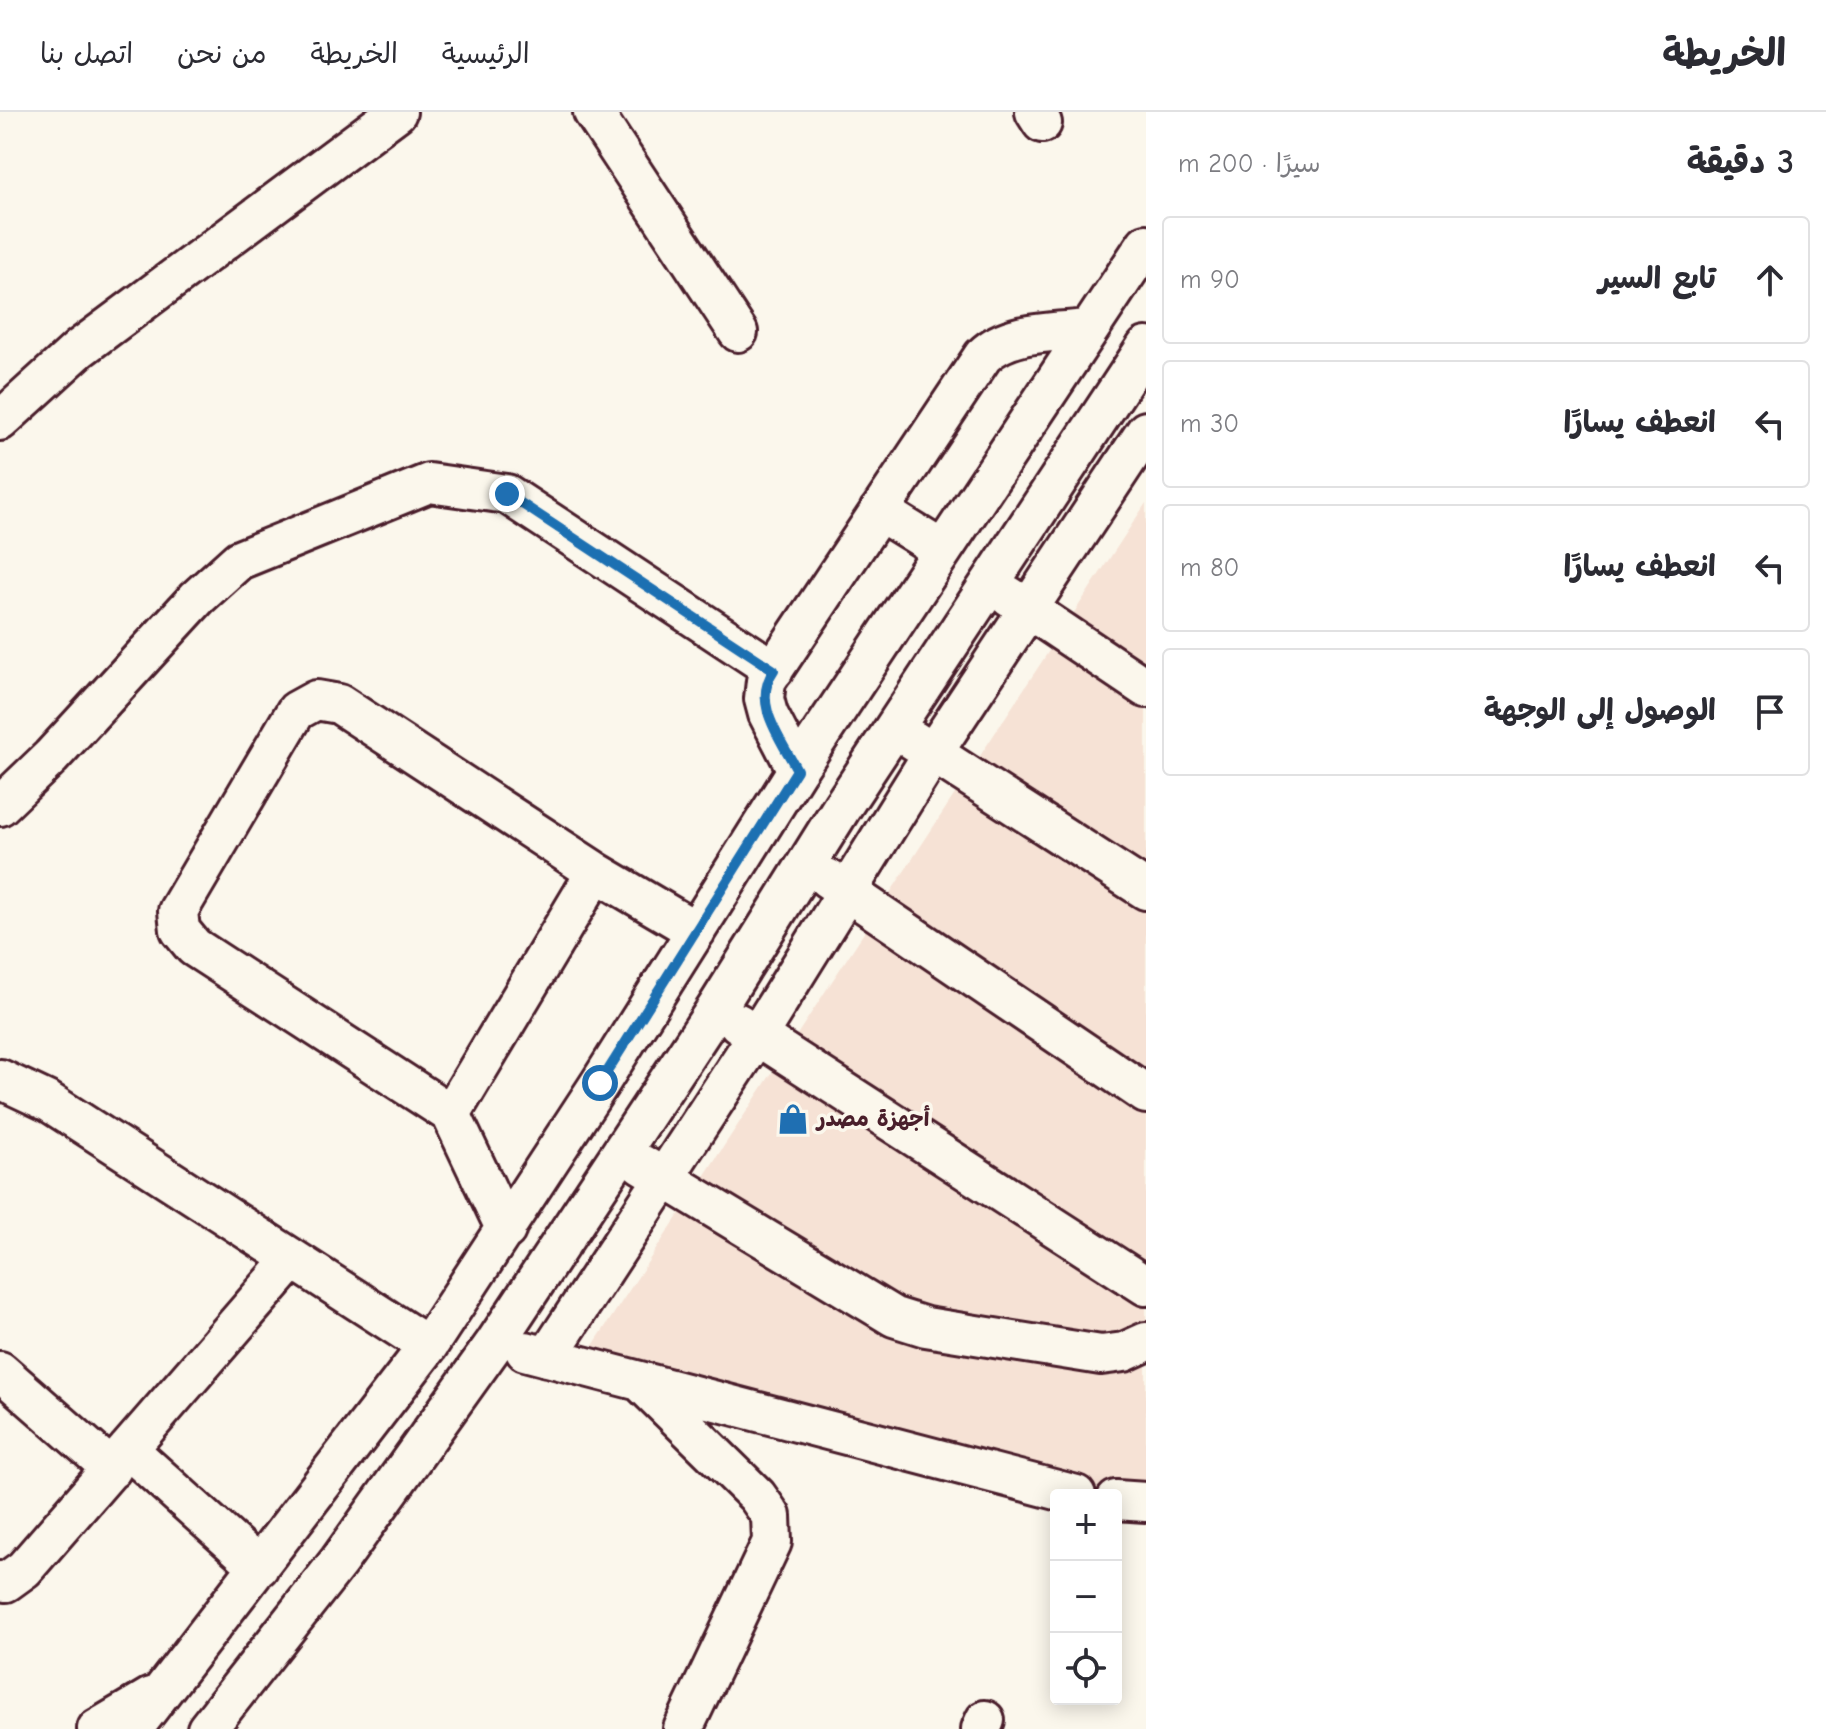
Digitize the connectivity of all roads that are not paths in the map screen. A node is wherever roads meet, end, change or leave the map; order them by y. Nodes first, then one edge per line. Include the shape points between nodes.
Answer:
1 (397, 112) edge
2 (593, 112) edge
3 (1146, 244) edge
4 (1089, 329) junction
5 (738, 332) dead end
6 (1146, 347) edge
7 (0, 421) edge
8 (1146, 431) edge
9 (1086, 439) junction
10 (1135, 472) edge
11 (879, 511) junction
12 (942, 550) junction
13 (990, 583) junction
14 (1028, 608) junction
15 (774, 670) junction
16 (1146, 688) edge
17 (894, 728) junction
18 (933, 753) junction
19 (797, 770) junction
20 (0, 806) edge
21 (806, 863) junction
22 (596, 872) junction
23 (1146, 890) edge
24 (848, 891) junction
25 (696, 931) junction
26 (716, 1009) junction
27 (757, 1036) junction
28 (0, 1079) edge
29 (1146, 1094) edge
30 (451, 1114) junction
31 (621, 1152) junction
32 (664, 1178) junction
33 (506, 1230) junction
34 (293, 1259) junction
35 (1146, 1286) edge
36 (1146, 1342) edge
37 (495, 1343) junction
38 (428, 1346) junction
39 (547, 1357) junction
40 (0, 1371) edge
41 (640, 1381) junction
42 (120, 1459) junction
43 (1053, 1489) edge
44 (1122, 1500) edge
45 (1146, 1502) edge
46 (259, 1567) junction
47 (0, 1581) edge
48 (164, 1689) junction
49 (97, 1729) edge
50 (133, 1729) edge
51 (207, 1729) edge
52 (683, 1729) edge

1 - 7 street via 79,349
2 - 5 street
3 - 4 street
4 - 11 street via 1011,338 993,346
4 - 12 street
6 - 9 street
8 - 10 street
9 - 10 street
9 - 13 street
10 - 14 street
11 - 12 street
11 - 15 street
12 - 19 street
13 - 14 street
13 - 17 street
14 - 16 street
14 - 18 street
15 - 19 street via 764,699
15 - 20 street via 507,494 429,483 239,560
17 - 18 street
17 - 21 street
18 - 23 street
18 - 24 street
19 - 25 street
21 - 24 street
21 - 26 street
22 - 25 street
22 - 30 street
22 - 30 street via 339,704 316,700 296,711 178,911 180,930 194,947
24 - 27 street
24 - 29 street
25 - 33 street
26 - 27 street
26 - 31 street
27 - 32 street
27 - 35 street
28 - 34 street via 49,1102
30 - 33 street
31 - 32 street
31 - 37 street
32 - 36 street via 894,1317 926,1327 1101,1355
32 - 39 street
33 - 38 street
34 - 38 street
34 - 42 street
37 - 39 street
37 - 51 street via 339,1561
38 - 46 street
39 - 41 street
40 - 42 street
41 - 43 street
41 - 52 street via 771,1516 772,1542
42 - 46 street
42 - 47 street via 24,1569
44 - 45 street
46 - 48 street
48 - 49 street
48 - 50 street

